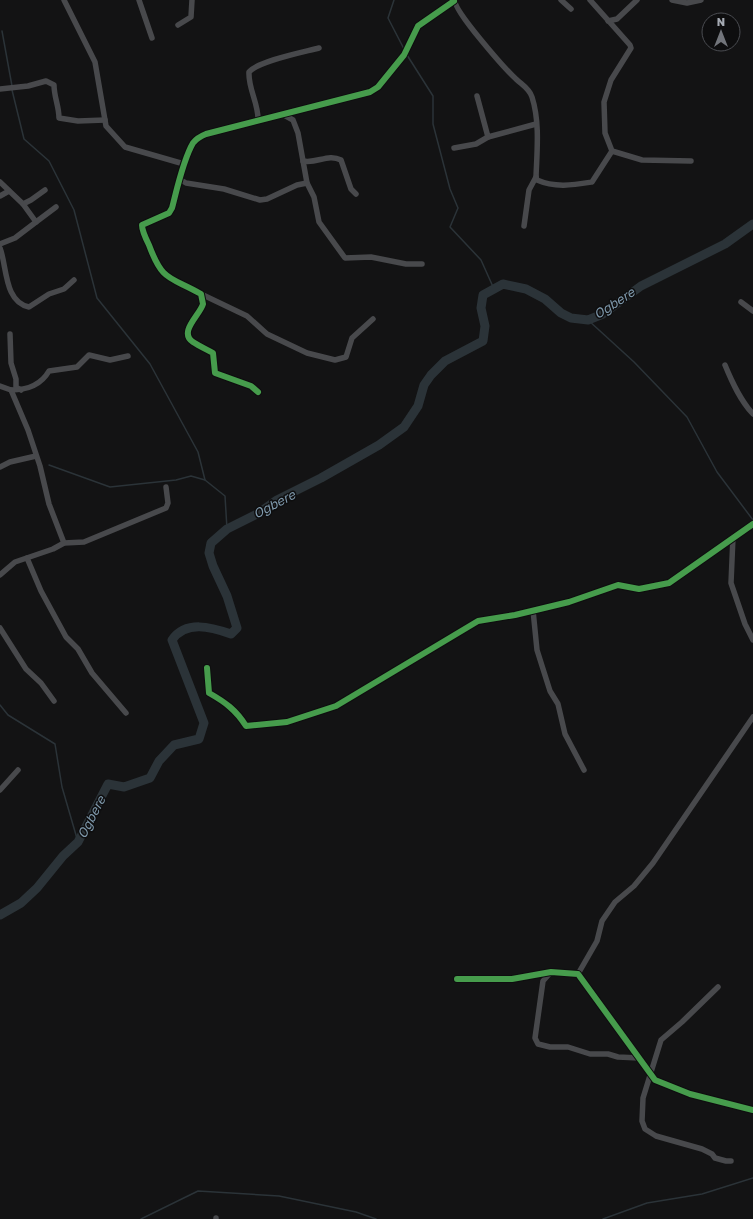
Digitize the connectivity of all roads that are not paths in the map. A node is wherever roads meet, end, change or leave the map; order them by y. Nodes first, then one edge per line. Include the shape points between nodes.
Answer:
1 (64, 0) edge
2 (139, 0) edge
3 (192, 0) edge
4 (454, 0) edge
5 (561, 0) edge
6 (590, 0) edge
7 (637, 0) edge
8 (672, 0) edge
9 (701, 0) edge
10 (571, 9) dead end
11 (608, 21) junction
12 (178, 25) dead end
13 (152, 38) dead end
14 (319, 48) dead end
15 (0, 89) edge
16 (477, 96) dead end
17 (284, 115) junction
18 (105, 120) junction
19 (258, 121) junction
20 (536, 124) junction
21 (488, 137) junction
22 (454, 148) dead end
23 (612, 151) junction
24 (303, 161) junction
25 (691, 161) dead end
26 (184, 164) junction
27 (536, 177) junction
28 (180, 180) junction
29 (0, 182) edge
30 (307, 183) junction
31 (45, 190) dead end
32 (9, 191) junction
33 (356, 194) dead end
34 (0, 196) edge
35 (23, 204) junction
36 (56, 207) dead end
37 (36, 222) junction
38 (524, 226) dead end
39 (0, 244) edge
40 (0, 248) edge
41 (422, 264) dead end
42 (74, 280) dead end
43 (201, 294) junction
44 (741, 302) dead end
45 (753, 311) edge
46 (373, 319) dead end
47 (10, 334) dead end
48 (128, 356) dead end
49 (725, 364) dead end
50 (0, 386) edge
51 (11, 390) junction
52 (21, 390) junction
53 (258, 392) dead end
54 (753, 414) edge
55 (36, 456) junction
56 (0, 467) edge
57 (166, 487) dead end
58 (753, 524) edge
59 (733, 537) junction
60 (64, 543) junction
61 (27, 558) junction
62 (0, 575) edge
63 (532, 610) junction
64 (0, 628) edge
65 (753, 640) edge
66 (207, 668) dead end
67 (54, 701) dead end
68 (126, 713) dead end
69 (753, 717) edge
70 (18, 770) dead end
71 (584, 770) dead end
72 (0, 790) edge
73 (551, 972) junction
74 (578, 974) junction
75 (457, 979) dead end
76 (718, 987) dead end
77 (639, 1058) junction
78 (651, 1075) junction
79 (753, 1110) edge
80 (731, 1161) dead end

1 - 18 street via 94,62
2 - 13 street
3 - 12 street via 191,17
4 - 17 street via 418,26 404,55 378,87 370,92
4 - 20 street via 471,29 528,89 532,97
5 - 10 street
6 - 11 street
7 - 11 street via 617,19
8 - 9 street
11 - 23 street via 631,48 611,80 604,102 605,133
14 - 19 street via 252,68 250,84
15 - 18 street via 50,82 54,85 59,118 78,121
16 - 21 street
17 - 19 street
17 - 24 street via 293,120
18 - 26 street via 106,126 124,147
19 - 26 street via 199,138
20 - 21 street
20 - 27 street
21 - 22 street via 476,144
23 - 25 street via 642,160
23 - 27 street via 592,182 549,185 537,180
24 - 30 street
24 - 33 street via 332,157 341,160 351,189
26 - 28 street
27 - 38 street via 529,190
28 - 30 street via 260,200
28 - 43 street via 169,213 143,223 142,228 155,262 163,273 169,279
29 - 32 street
30 - 41 street via 314,197 320,222 345,258 371,257 400,264
31 - 35 street
32 - 34 street
32 - 35 street
35 - 37 street
36 - 37 street
37 - 39 street via 15,238
40 - 42 street via 4,272 16,300 21,305 29,307 49,294 64,289
43 - 46 street via 247,316 267,334 307,353 334,360 346,357 352,338
43 - 53 street via 203,304 188,328 189,338 213,353 215,373 251,386
44 - 45 street
47 - 52 street via 11,363 16,387
48 - 52 street via 110,360 89,355 78,367 49,372 46,378
49 - 54 street via 742,399
50 - 51 street
51 - 52 street
51 - 55 street
55 - 56 street
55 - 60 street via 49,504
57 - 60 street via 168,503 166,508 158,513 84,542
58 - 59 street
59 - 63 street via 669,583 639,590 618,585 569,602
59 - 65 street via 731,583
60 - 61 street
61 - 62 street via 15,562
61 - 68 street via 62,632 78,649 92,673
63 - 66 street via 478,621 336,706 287,722 246,726 237,712 226,702 209,693
63 - 71 street via 537,650 550,691 558,704 565,734
64 - 67 street via 26,669 41,683
69 - 74 street via 652,863 634,886 615,902 602,921 597,941
70 - 72 street
73 - 74 street
73 - 75 street via 512,979
73 - 77 street via 543,981 535,1038 538,1044 568,1047 590,1054
74 - 77 street
76 - 78 street via 661,1040
77 - 78 street
78 - 79 street via 655,1080 690,1094
78 - 80 street via 643,1098 642,1121 645,1129 656,1136 702,1149 715,1158

